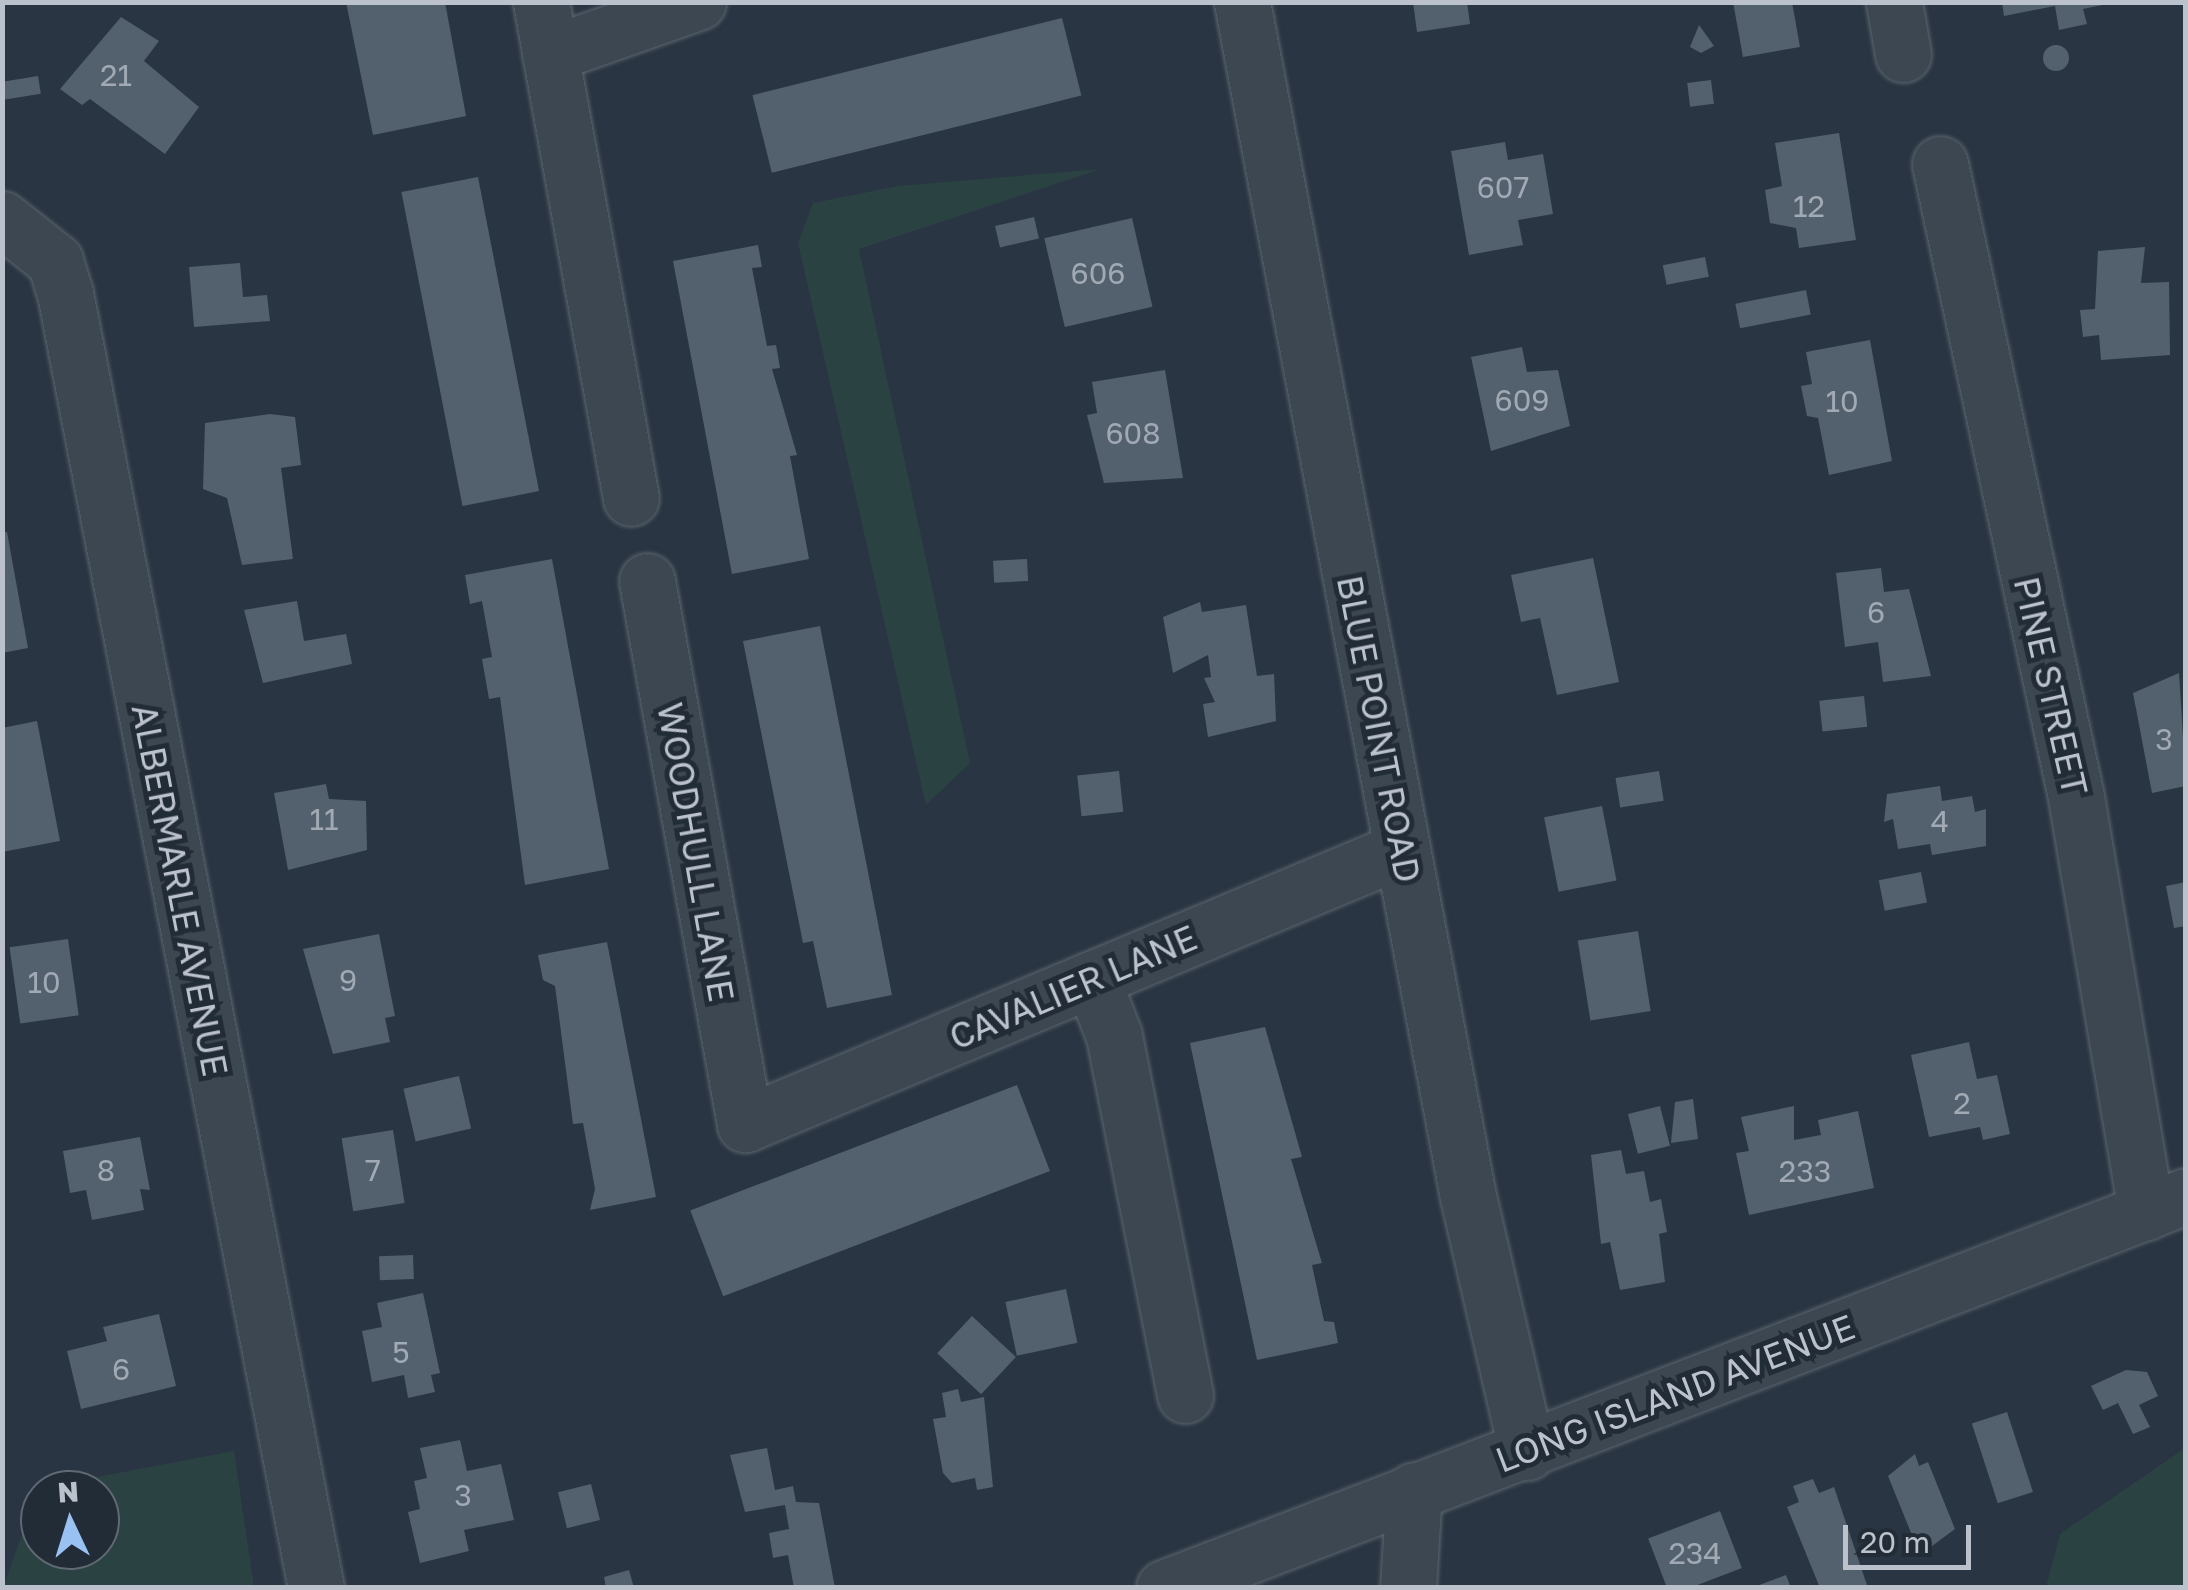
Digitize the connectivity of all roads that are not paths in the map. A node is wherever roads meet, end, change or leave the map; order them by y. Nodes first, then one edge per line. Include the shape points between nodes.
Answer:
1 (698, 2) edge
2 (1242, 2) edge
3 (546, 28) edge
4 (1940, 164) dead end
5 (2, 219) edge
6 (631, 498) dead end
7 (646, 580) dead end
8 (1401, 850) junction
9 (1092, 979) junction
10 (745, 1124) joint
11 (2166, 1204) edge
12 (1184, 1396) dead end
13 (1527, 1452) junction
14 (1414, 1490) junction
15 (316, 1588) edge
16 (1164, 1588) edge
17 (1408, 1588) edge

1 - 3 street
2 - 8 street, BLUE POINT ROAD
3 - 6 street
4 - 11 street, PINE STREET
5 - 15 street, ALBERMARLE AVENUE via 55,261 65,293
7 - 10 street, WOODHULL LANE
8 - 9 street, CAVALIER LANE
8 - 13 street, BLUE POINT ROAD
9 - 10 street, CAVALIER LANE
9 - 12 street via 1114,1036
11 - 13 street, LONG ISLAND AVENUE
13 - 14 street, LONG ISLAND AVENUE
14 - 16 street, LONG ISLAND AVENUE
14 - 17 street

